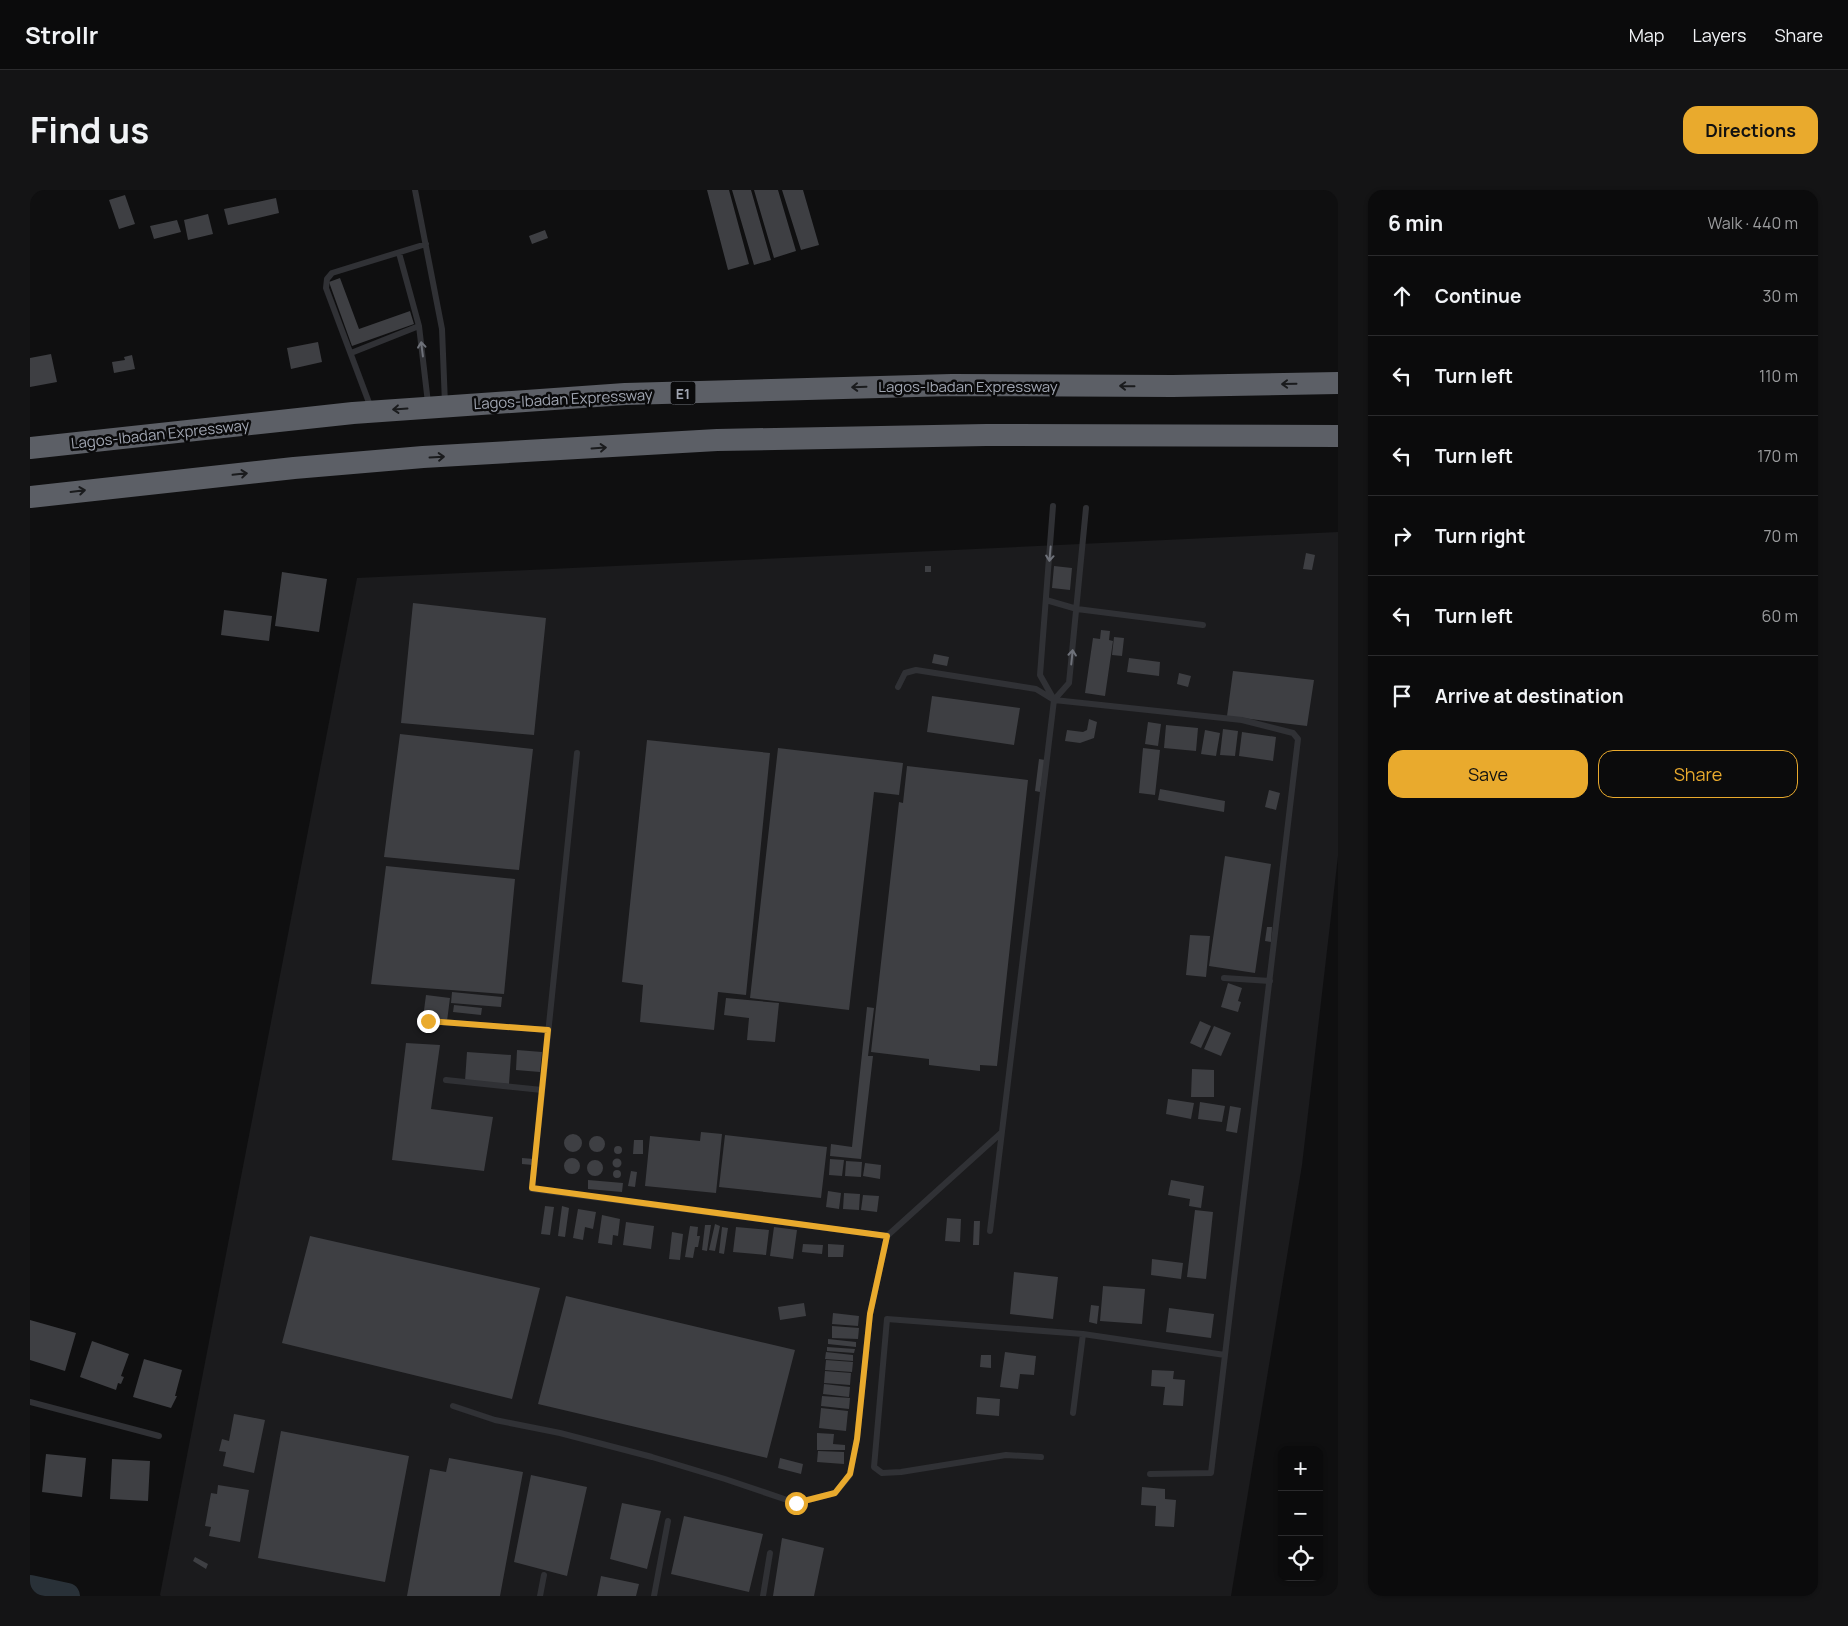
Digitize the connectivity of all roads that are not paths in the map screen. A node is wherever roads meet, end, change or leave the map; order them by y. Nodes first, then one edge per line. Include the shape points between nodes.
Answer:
1 (415, 190) edge
2 (426, 244) junction
3 (399, 253) junction
4 (419, 326) junction
5 (350, 353) junction
6 (1338, 383) edge
7 (437, 407) junction
8 (373, 411) junction
9 (1338, 436) edge
10 (30, 448) edge
11 (30, 497) edge
12 (1054, 506) dead end
13 (1086, 508) dead end
14 (1046, 600) junction
15 (1076, 609) junction
16 (1203, 625) dead end
17 (898, 687) dead end
18 (1054, 700) junction
19 (576, 753) dead end
20 (1224, 978) dead end
21 (1270, 981) junction
22 (428, 1021) dead end
23 (548, 1030) junction
24 (446, 1080) dead end
25 (542, 1090) junction
26 (1001, 1133) junction
27 (990, 1232) dead end
28 (887, 1236) junction
29 (1082, 1334) junction
30 (1225, 1355) junction
31 (30, 1402) edge
32 (453, 1406) dead end
33 (1073, 1413) dead end
34 (159, 1436) dead end
35 (1041, 1457) dead end
36 (1150, 1474) dead end
37 (668, 1521) dead end
38 (770, 1553) dead end
39 (544, 1574) dead end
40 (540, 1596) edge
41 (654, 1596) edge
42 (763, 1596) edge

1 - 2 lane
2 - 3 lane
2 - 7 lane via 442,329
3 - 4 lane
3 - 5 lane via 332,273 327,279 326,288
4 - 5 lane
7 -> 4 lane
5 - 8 lane
6 -> 7 highway, Lagos-Ibadan Expressway / E1 via 942,385 625,394
7 -> 8 highway, Lagos-Ibadan Expressway / E1
8 - 10 highway, Lagos-Ibadan Expressway / E1
11 -> 9 highway via 423,457 717,440 996,434
12 -> 14 lane
13 - 15 lane
14 - 15 lane
14 - 18 lane via 1040,675
15 - 16 lane
18 -> 15 lane via 1069,683
17 - 18 lane via 905,673 916,670 1036,689
18 - 21 lane via 1242,720 1294,733 1298,739 1297,758
18 - 26 lane
19 - 23 lane
20 - 21 lane
21 - 30 lane
22 - 23 lane
23 - 25 lane
24 - 25 lane
25 - 28 lane via 532,1188
26 - 27 lane
26 - 28 lane
28 - 32 lane via 870,1314 857,1439 850,1474 835,1493 796,1503 726,1478 652,1457 495,1420
29 - 30 lane
29 - 33 lane
29 - 35 lane via 887,1319 874,1467 882,1473 901,1472 1006,1455
30 - 36 lane via 1211,1473
31 - 34 lane
37 - 41 lane
38 - 42 lane
39 - 40 lane

